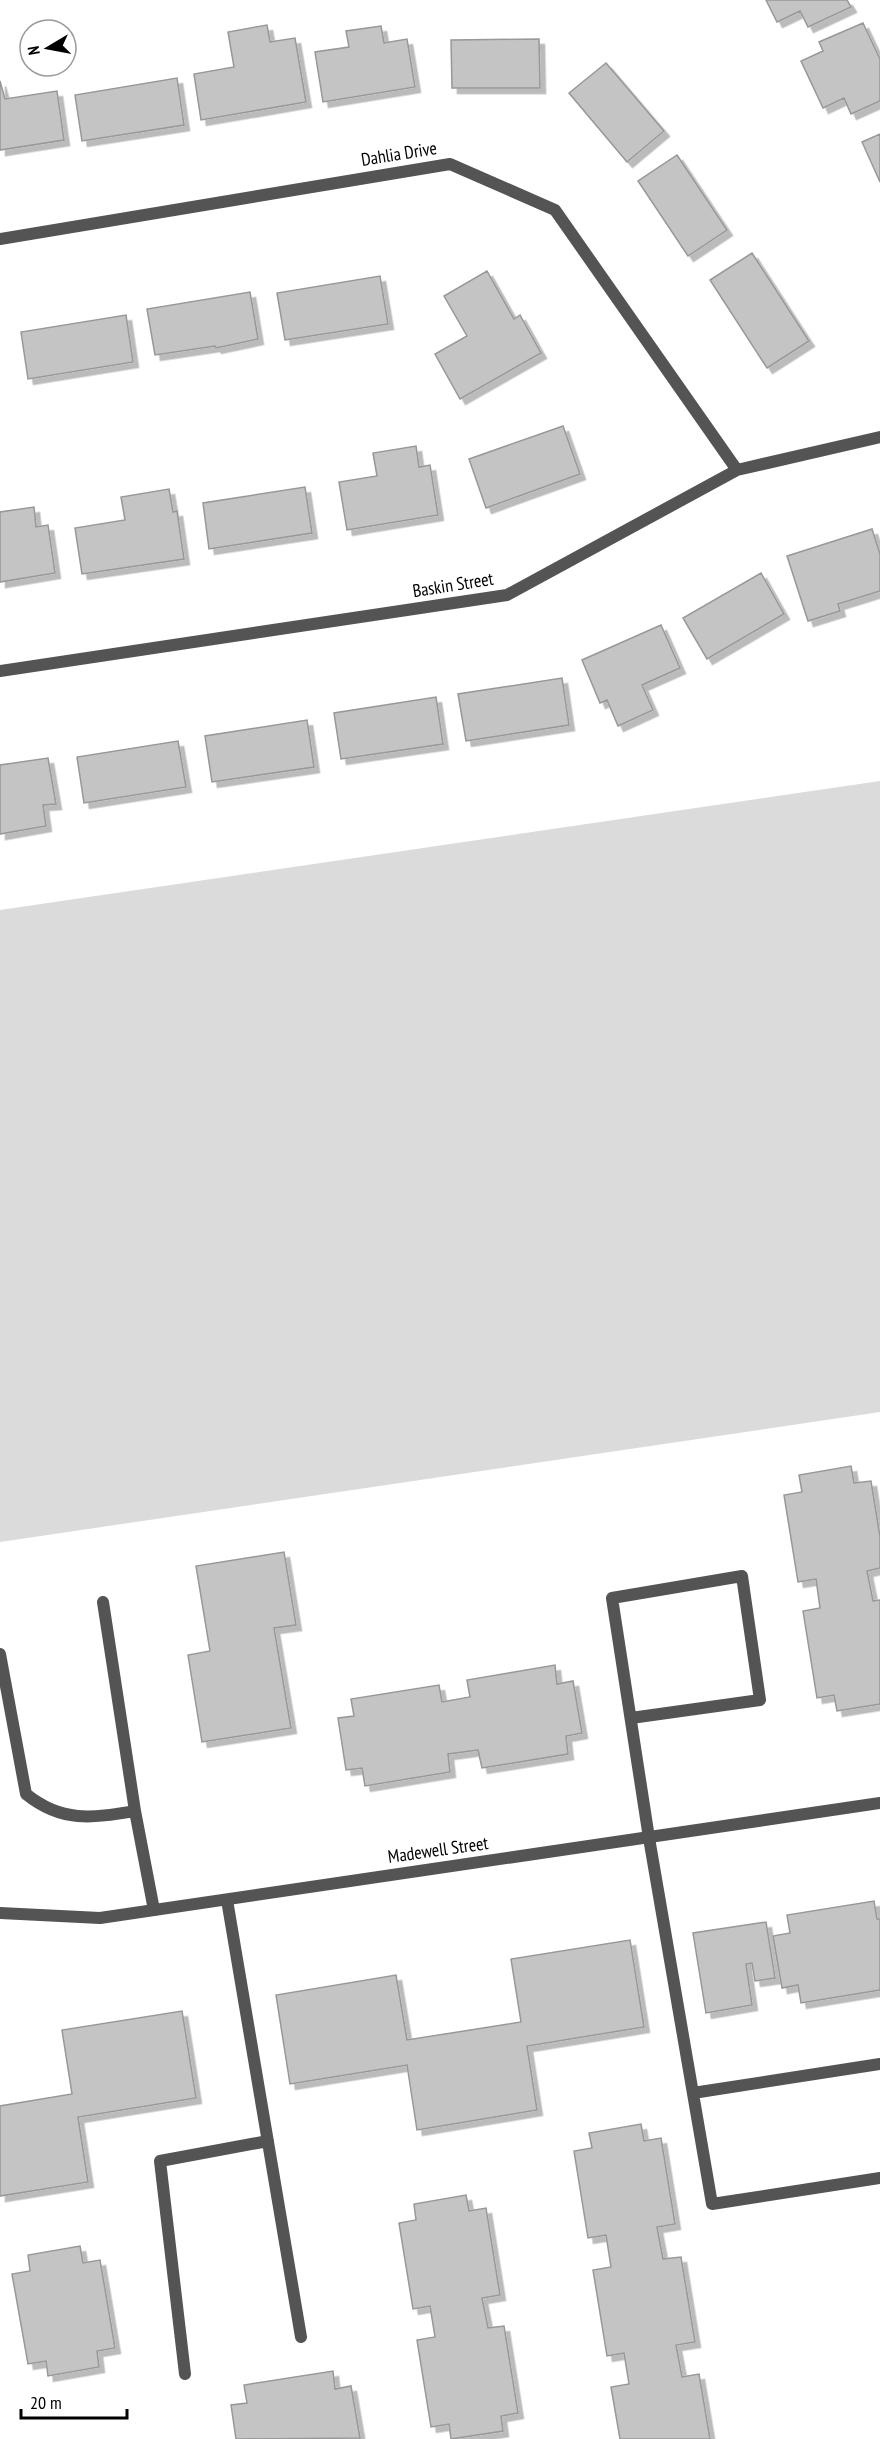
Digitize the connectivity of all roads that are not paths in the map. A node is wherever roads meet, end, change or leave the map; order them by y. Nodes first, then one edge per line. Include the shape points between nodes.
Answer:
1 (0, 239) edge
2 (880, 437) edge
3 (737, 470) junction
4 (0, 671) edge
5 (103, 1602) dead end
6 (0, 1654) edge
7 (631, 1718) junction
8 (880, 1803) edge
9 (135, 1811) junction
10 (649, 1838) junction
11 (227, 1899) junction
12 (154, 1910) junction
13 (0, 1913) edge
14 (880, 2064) edge
15 (693, 2093) junction
16 (268, 2141) junction
17 (880, 2178) edge
18 (301, 2337) dead end
19 (185, 2374) dead end

1 - 3 street, Dahlia Drive via 450,164 555,210
2 - 3 street, Baskin Street
3 - 4 street, Baskin Street via 507,595
5 - 9 street
6 - 9 street via 26,1794 42,1807 70,1816
7 - 7 street via 612,1598 742,1576 760,1700
7 - 10 street
8 - 10 street, Madewell Street
9 - 12 street
10 - 11 street, Madewell Street
10 - 15 street
11 - 12 street, Madewell Street
11 - 16 street
12 - 13 street, Madewell Street via 100,1918
14 - 15 street
15 - 17 street via 712,2204
16 - 18 street
16 - 19 street via 160,2161

